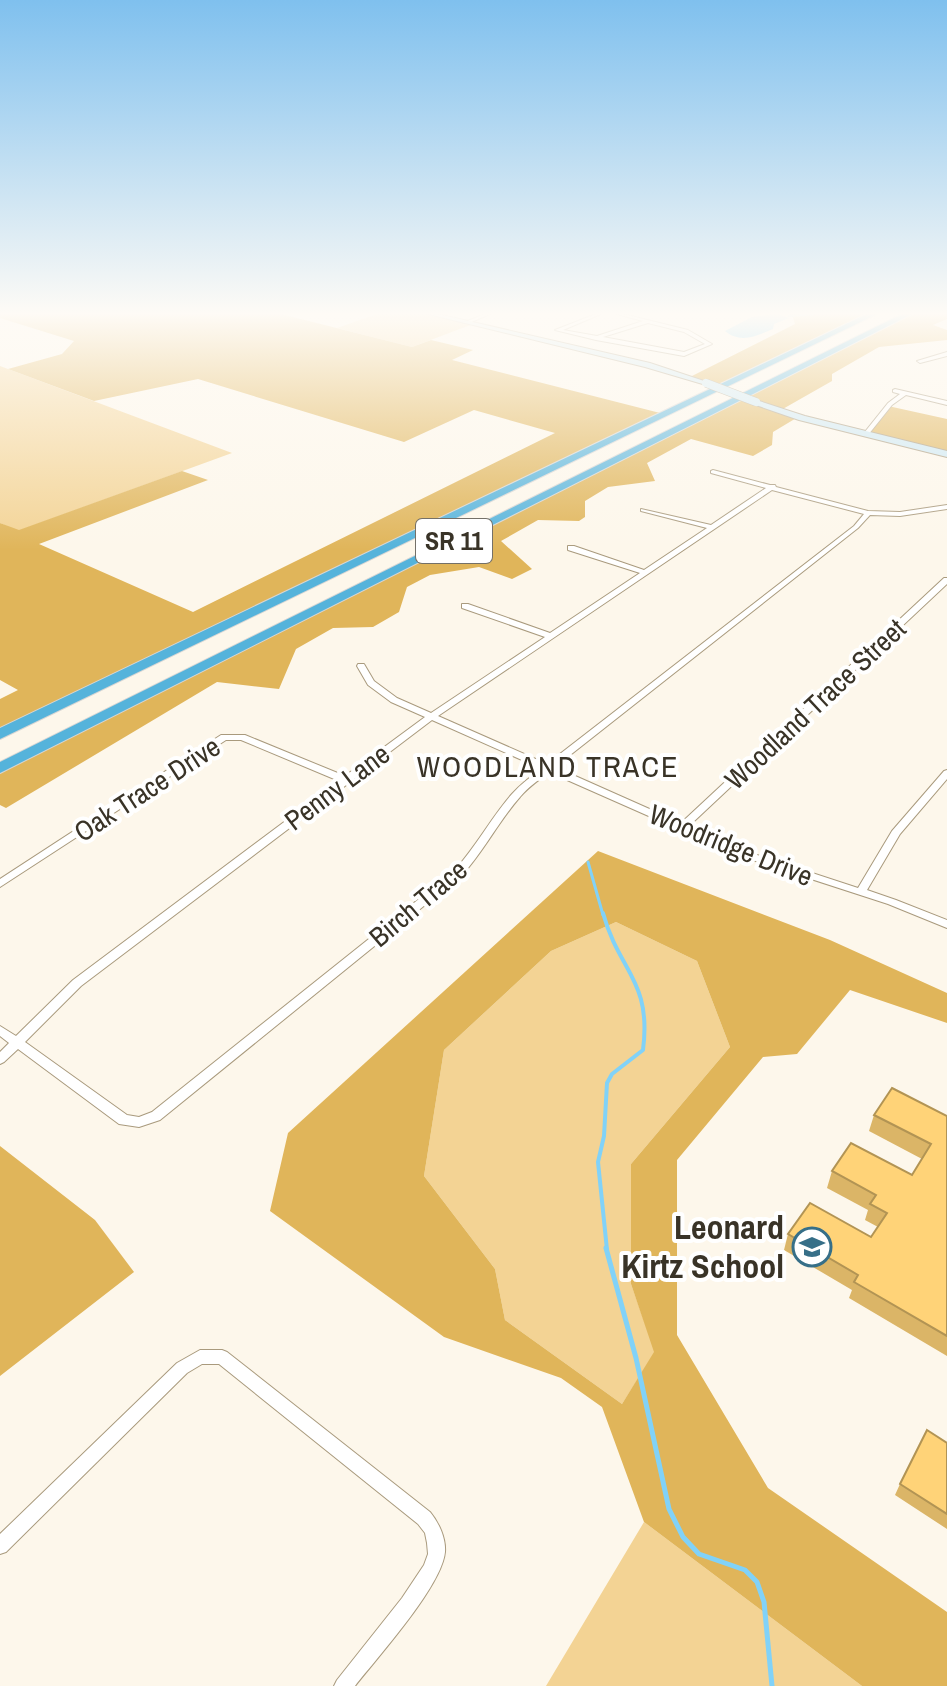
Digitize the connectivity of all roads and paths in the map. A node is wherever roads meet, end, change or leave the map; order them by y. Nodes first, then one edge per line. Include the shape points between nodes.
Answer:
1 (709, 393) edge
2 (731, 393) edge
3 (751, 393) edge
4 (905, 393) joint
5 (947, 403) edge
6 (866, 434) junction
7 (947, 454) edge
8 (713, 472) dead end
9 (773, 486) junction
10 (947, 507) edge
11 (643, 510) dead end
12 (868, 513) junction
13 (713, 527) junction
14 (571, 548) dead end
15 (644, 572) junction
16 (947, 580) edge
17 (465, 606) dead end
18 (550, 636) junction
19 (361, 666) dead end
20 (431, 716) junction
21 (0, 734) edge
22 (547, 767) junction
23 (0, 768) edge
24 (947, 773) edge
25 (346, 780) junction
26 (683, 827) junction
27 (0, 884) edge
28 (861, 892) junction
29 (947, 924) edge
30 (0, 1030) edge
31 (16, 1042) junction
32 (0, 1059) edge
33 (0, 1546) edge
34 (343, 1686) edge

1 - 21 highway, SR 11
2 - 6 street, bridge
3 - 23 highway, SR 11
4 - 5 street
4 - 6 street
6 - 7 street
8 - 9 street
9 - 12 street
9 - 13 street, Penny Lane
10 - 12 street
11 - 13 street
12 - 22 street, Birch Trace
13 - 15 street, Penny Lane
14 - 15 street
15 - 18 street, Penny Lane
16 - 26 street, Woodland Trace Street
17 - 18 street
18 - 20 street, Penny Lane
19 - 20 street, Woodridge Drive via 381,692
20 - 22 street, Woodridge Drive
20 - 25 street, Penny Lane
22 - 26 street, Woodridge Drive
22 - 31 street, Birch Trace via 511,799 458,873 147,1120 124,1120
24 - 28 street via 896,833
25 - 27 street, Oak Trace Drive via 242,737 224,737
25 - 31 street, Penny Lane via 77,983
26 - 28 street, Woodridge Drive via 768,864
28 - 29 street, Woodridge Drive
30 - 31 street
31 - 32 street, Penny Lane
33 - 34 street via 182,1368 200,1357 222,1357 424,1518 433,1533 436,1548 429,1573

